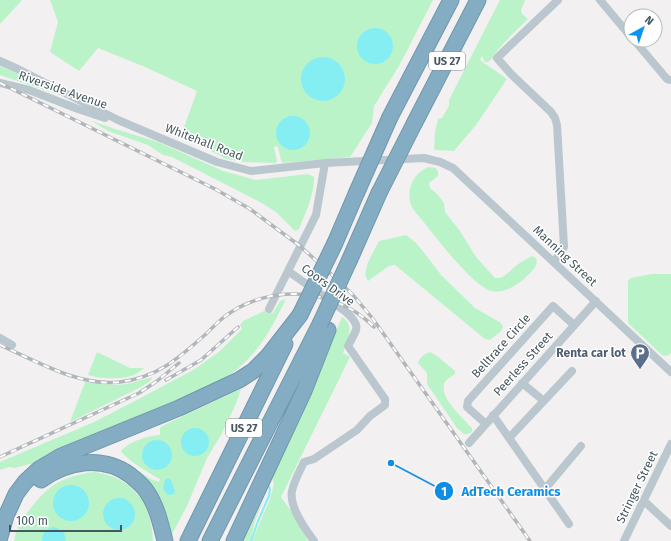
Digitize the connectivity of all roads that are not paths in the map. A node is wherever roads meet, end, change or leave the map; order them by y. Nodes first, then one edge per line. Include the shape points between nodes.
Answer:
1 (451, 0) edge
2 (478, 0) edge
3 (558, 0) edge
4 (600, 0) edge
5 (623, 27) edge
6 (641, 48) edge
7 (0, 62) edge
8 (671, 80) edge
9 (0, 83) edge
10 (118, 120) junction
11 (440, 162) joint
12 (325, 163) junction
13 (554, 262) junction
14 (288, 271) junction
15 (596, 301) junction
16 (269, 309) dead end
17 (300, 315) junction
18 (574, 325) junction
19 (324, 327) junction
20 (0, 338) edge
21 (12, 345) dead end
22 (572, 371) dead end
23 (671, 372) edge
24 (522, 383) junction
25 (544, 401) junction
26 (493, 415) junction
27 (486, 424) junction
28 (509, 438) junction
29 (469, 443) dead end
30 (671, 444) edge
31 (581, 446) dead end
32 (545, 489) junction
33 (644, 501) junction
34 (569, 524) dead end
35 (671, 526) edge
36 (0, 537) edge
37 (8, 541) edge
38 (165, 541) edge
39 (188, 541) edge
40 (210, 541) edge
41 (234, 541) edge
42 (314, 541) edge
43 (624, 541) edge

1 - 17 highway, US 27, bridge via 390,117 335,243
2 - 19 highway, US 27, bridge via 379,194 347,265
3 - 13 street via 497,58 551,112 557,125 564,247
4 - 5 street
6 - 8 street via 667,79
7 - 10 street, Whitehall Road
9 - 10 street, Riverside Avenue via 29,90 92,114
10 - 12 street, Whitehall Road via 217,162 251,171
11 - 12 street, Whitehall Road via 424,158
11 - 13 street, Manning Street via 453,168
12 - 14 street via 316,215
13 - 15 street, Manning Street
14 - 16 street
14 - 42 street, Coors Drive via 355,320 356,329 348,346 385,399 385,405 357,430 314,459 304,462 292,492 294,506 302,524
15 - 18 street, Peerless Street
15 - 23 street, Manning Street
17 - 36 highway via 268,356 239,380 179,408 61,456 39,469 16,494
17 - 39 highway, US 27
18 - 24 street, Peerless Street
18 - 27 street, Belltrace Circle via 553,306 468,401 467,407
19 - 40 highway, US 27
19 - 41 highway via 304,391
20 - 21 street
22 - 25 street
24 - 25 street
24 - 26 street, Peerless Street
25 - 28 street
26 - 27 street, Peerless Street
26 - 28 street
27 - 29 street, Peerless Street
28 - 32 street
30 - 33 street, Stringer Street
31 - 32 street
32 - 34 street
33 - 35 street
33 - 43 street, Stringer Street
37 - 38 highway via 18,513 31,489 50,474 71,465 88,462 117,467 143,486 156,509

